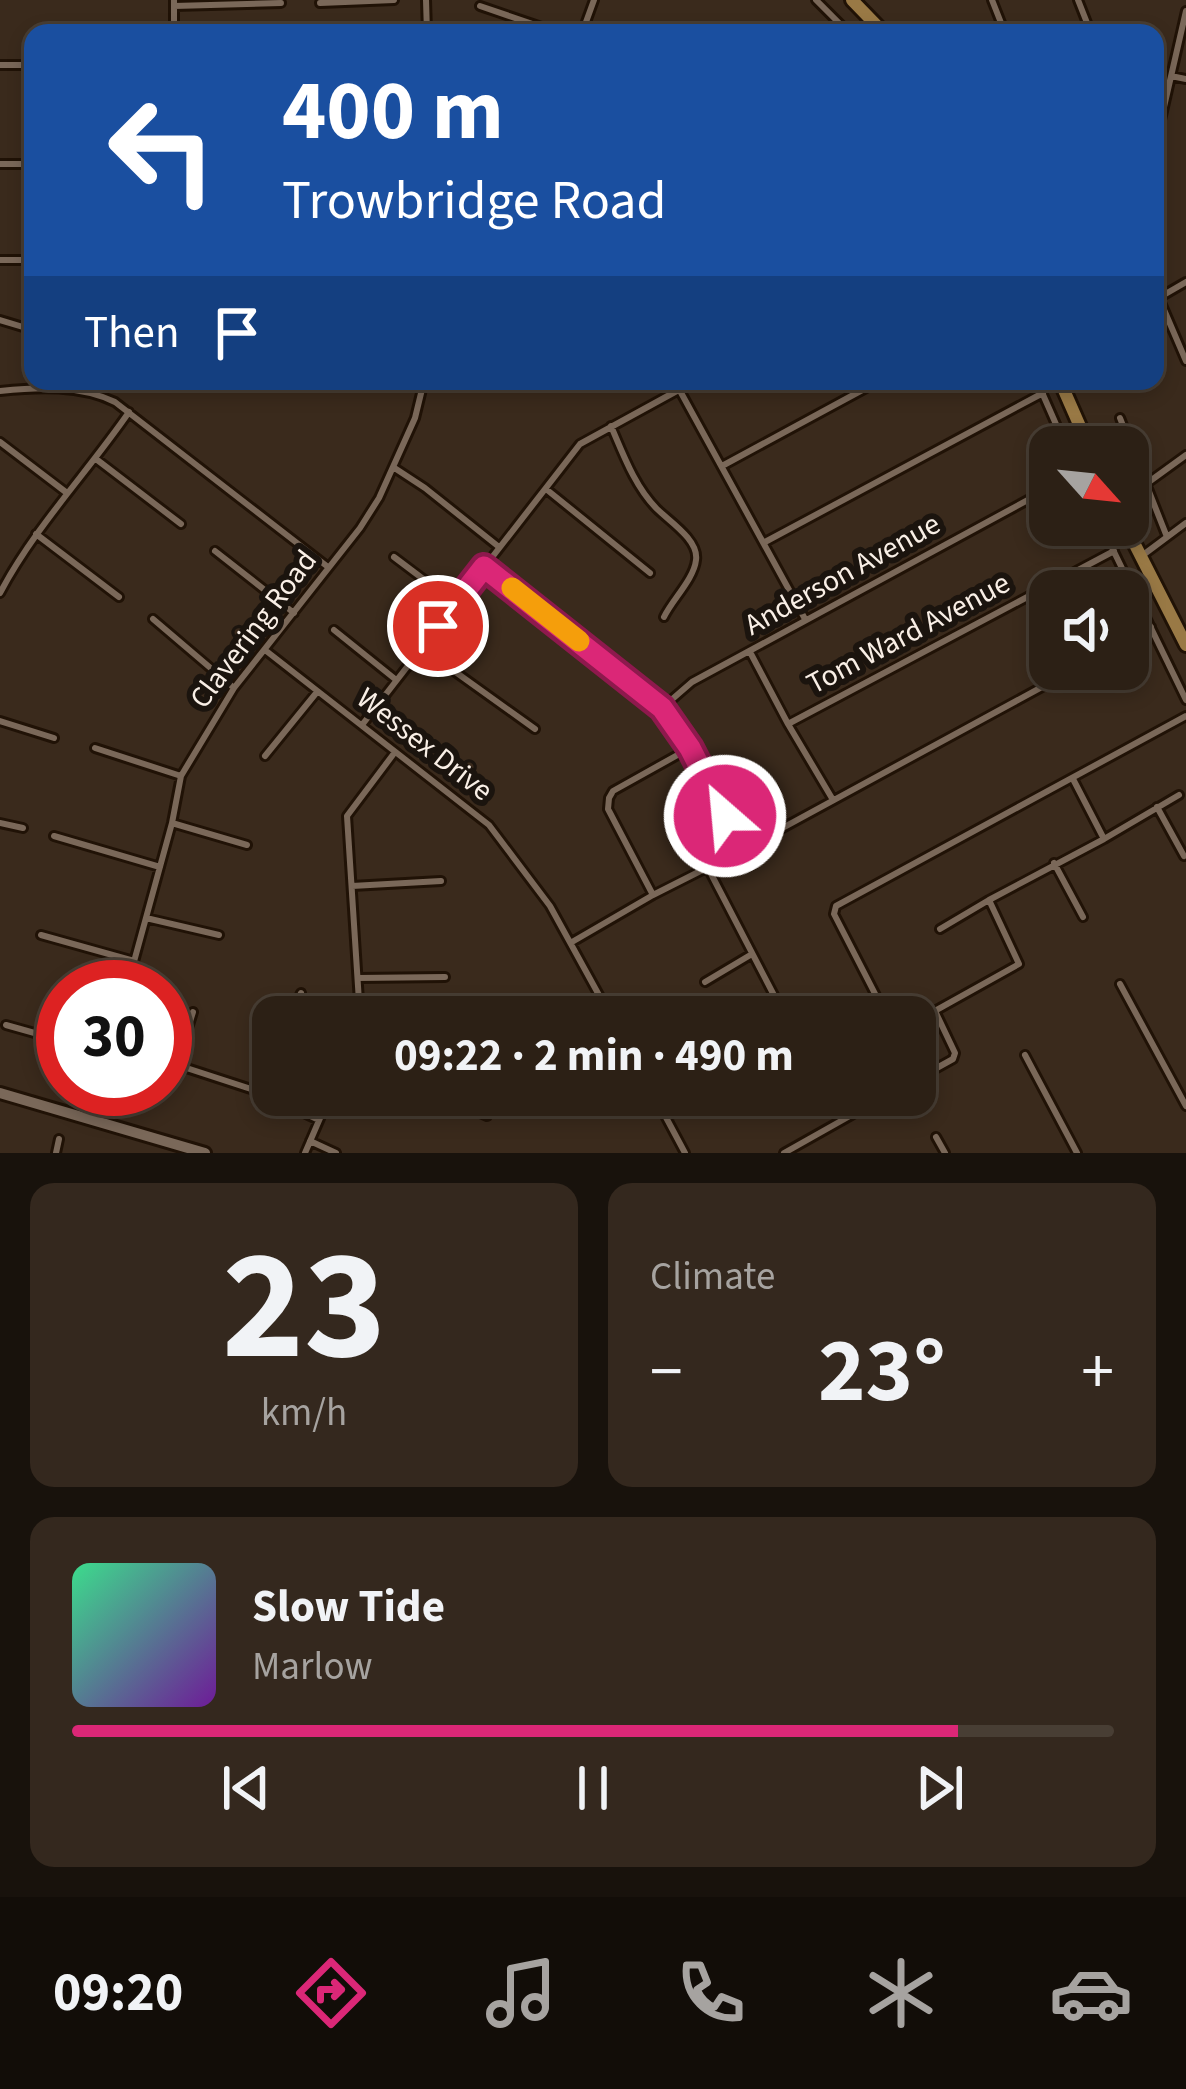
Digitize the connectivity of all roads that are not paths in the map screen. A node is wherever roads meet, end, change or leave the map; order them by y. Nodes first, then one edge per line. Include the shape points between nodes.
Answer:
1 (394, 0) edge
2 (816, 0) edge
3 (852, 0) edge
4 (174, 3) edge
5 (281, 3) dead end
6 (320, 3) dead end
7 (480, 5) dead end
8 (1186, 11) edge
9 (534, 24) edge
10 (840, 24) edge
11 (875, 24) edge
12 (1171, 76) junction
13 (1186, 79) edge
14 (1164, 107) edge
15 (1164, 314) edge
16 (1186, 361) edge
17 (81, 390) edge
18 (422, 390) edge
19 (678, 390) edge
20 (681, 390) edge
21 (862, 390) edge
22 (1041, 390) edge
23 (1064, 390) edge
24 (1042, 393) junction
25 (129, 412) junction
26 (1120, 418) dead end
27 (611, 426) junction
28 (1057, 426) edge
29 (1080, 426) edge
30 (1123, 426) edge
31 (0, 442) edge
32 (1186, 455) edge
33 (96, 459) junction
34 (722, 466) junction
35 (393, 467) junction
36 (1149, 482) edge
37 (546, 488) junction
38 (1149, 492) edge
39 (67, 493) junction
40 (1029, 499) edge
41 (1186, 523) edge
42 (181, 524) dead end
43 (36, 533) junction
44 (1167, 537) junction
45 (765, 542) junction
46 (1112, 546) edge
47 (1135, 546) edge
48 (500, 548) junction
49 (215, 551) dead end
50 (1114, 551) junction
51 (394, 556) dead end
52 (1140, 557) junction
53 (484, 567) junction
54 (328, 568) junction
55 (0, 569) edge
56 (650, 573) dead end
57 (10, 575) junction
58 (0, 593) edge
59 (118, 597) dead end
60 (454, 603) junction
61 (294, 613) junction
62 (664, 617) dead end
63 (153, 619) dead end
64 (805, 619) junction
65 (1151, 627) joint
66 (334, 630) dead end
67 (1186, 645) edge
68 (422, 648) junction
69 (265, 650) junction
70 (750, 652) junction
71 (395, 679) junction
72 (233, 688) junction
73 (1036, 690) edge
74 (317, 692) junction
75 (1186, 700) edge
76 (662, 708) junction
77 (1186, 716) edge
78 (0, 721) edge
79 (788, 724) junction
80 (362, 725) junction
81 (535, 729) dead end
82 (54, 738) dead end
83 (95, 748) dead end
84 (690, 748) junction
85 (395, 752) junction
86 (266, 756) dead end
87 (182, 776) junction
88 (1073, 779) junction
89 (1179, 795) dead end
90 (833, 800) junction
91 (1157, 807) junction
92 (0, 823) edge
93 (172, 824) junction
94 (23, 828) dead end
95 (54, 836) dead end
96 (1104, 839) junction
97 (247, 844) dead end
98 (742, 850) junction
99 (1184, 856) edge
100 (1054, 863) junction
101 (160, 867) junction
102 (708, 868) junction
103 (441, 880) dead end
104 (352, 886) junction
105 (653, 895) junction
106 (989, 899) junction
107 (1083, 916) dead end
108 (146, 918) junction
109 (940, 929) dead end
110 (41, 935) dead end
111 (219, 935) dead end
112 (572, 942) junction
113 (752, 954) junction
114 (127, 960) edge
115 (135, 960) edge
116 (445, 977) dead end
117 (358, 978) junction
118 (705, 982) dead end
119 (1120, 984) dead end
120 (301, 993) dead end
121 (300, 996) edge
122 (359, 996) edge
123 (600, 996) edge
124 (774, 996) edge
125 (876, 996) edge
126 (936, 1010) edge
127 (193, 1012) dead end
128 (936, 1013) edge
129 (192, 1015) edge
130 (6, 1025) dead end
131 (36, 1033) edge
132 (1025, 1055) dead end
133 (936, 1068) edge
134 (192, 1069) edge
135 (252, 1089) edge
136 (0, 1093) edge
137 (1186, 1106) edge
138 (310, 1116) edge
139 (321, 1116) edge
140 (850, 1116) edge
141 (666, 1117) edge
142 (92, 1118) joint
143 (319, 1120) junction
144 (937, 1137) dead end
145 (58, 1139) dead end
146 (310, 1142) junction
147 (56, 1153) edge
148 (205, 1153) edge
149 (305, 1153) edge
150 (336, 1153) edge
151 (686, 1153) edge
152 (784, 1153) edge
153 (945, 1153) edge
154 (1077, 1153) edge

1 - 6 street
2 - 10 street
3 - 11 main road
4 - 5 street
7 - 9 street
8 - 12 street
12 - 13 street
12 - 14 street
15 - 16 street
17 - 25 street
18 - 35 street, Clavering Road
19 - 27 street
20 - 34 street
21 - 34 street
22 - 24 street
23 - 29 main road
24 - 28 street
24 - 45 street
25 - 33 street
25 - 54 street
26 - 30 street
27 - 37 street via 580,444
27 - 62 street via 650,501 697,554
31 - 39 street
32 - 36 street
33 - 39 street
33 - 42 street
34 - 45 street
35 - 48 street
35 - 54 street, Clavering Road
37 - 48 street
37 - 56 street
38 - 44 street
39 - 43 street
40 - 64 street, Anderson Avenue
41 - 44 street
43 - 57 street
43 - 59 street
44 - 52 street
45 - 64 street
46 - 50 street
47 - 52 main road
48 - 53 street
49 - 61 street
50 - 65 street
50 - 79 street, Tom Ward Avenue
51 - 60 street
52 - 67 main road
53 - 60 street
53 - 76 street
54 - 61 street, Clavering Road
55 - 57 street
57 - 58 street
60 - 68 street
61 - 69 street, Clavering Road
63 - 72 street
64 - 70 street, Anderson Avenue
65 - 75 street
66 - 71 street
68 - 71 street
68 - 81 street
69 - 72 street, Clavering Road
69 - 74 street, Wessex Drive
70 - 76 street, Anderson Avenue
70 - 79 street
71 - 80 street
72 - 87 street, Clavering Road
73 - 90 street
74 - 80 street, Wessex Drive
74 - 86 street
76 - 84 street
77 - 88 street
78 - 82 street
79 - 90 street
80 - 85 street, Wessex Drive
83 - 87 street
84 - 98 street
84 - 105 street via 609,799
85 - 104 street via 347,816
85 - 112 street, Wessex Drive via 489,825
87 - 93 street, Clavering Road
88 - 96 street
88 - 125 street via 834,909
89 - 91 street
90 - 98 street
91 - 96 street
91 - 99 street
92 - 94 street
93 - 97 street
93 - 101 street, Clavering Road
95 - 101 street
96 - 100 street
98 - 102 street
100 - 106 street
100 - 107 street
101 - 108 street, Clavering Road
102 - 105 street
102 - 113 street
103 - 104 street
104 - 117 street
105 - 112 street
106 - 109 street
106 - 126 street via 1019,964
108 - 111 street
108 - 115 street, Clavering Road
110 - 114 street
112 - 123 street, Wessex Drive
113 - 118 street
113 - 124 street
116 - 117 street
117 - 122 street
119 - 137 street
120 - 121 street
127 - 129 street
128 - 133 street via 956,1053
130 - 131 street
132 - 154 street
134 - 135 street
136 - 142 street
138 - 143 street
139 - 143 street
140 - 152 street
141 - 151 street
142 - 148 street
143 - 146 street
144 - 153 street
145 - 147 street
146 - 149 street
146 - 150 street

